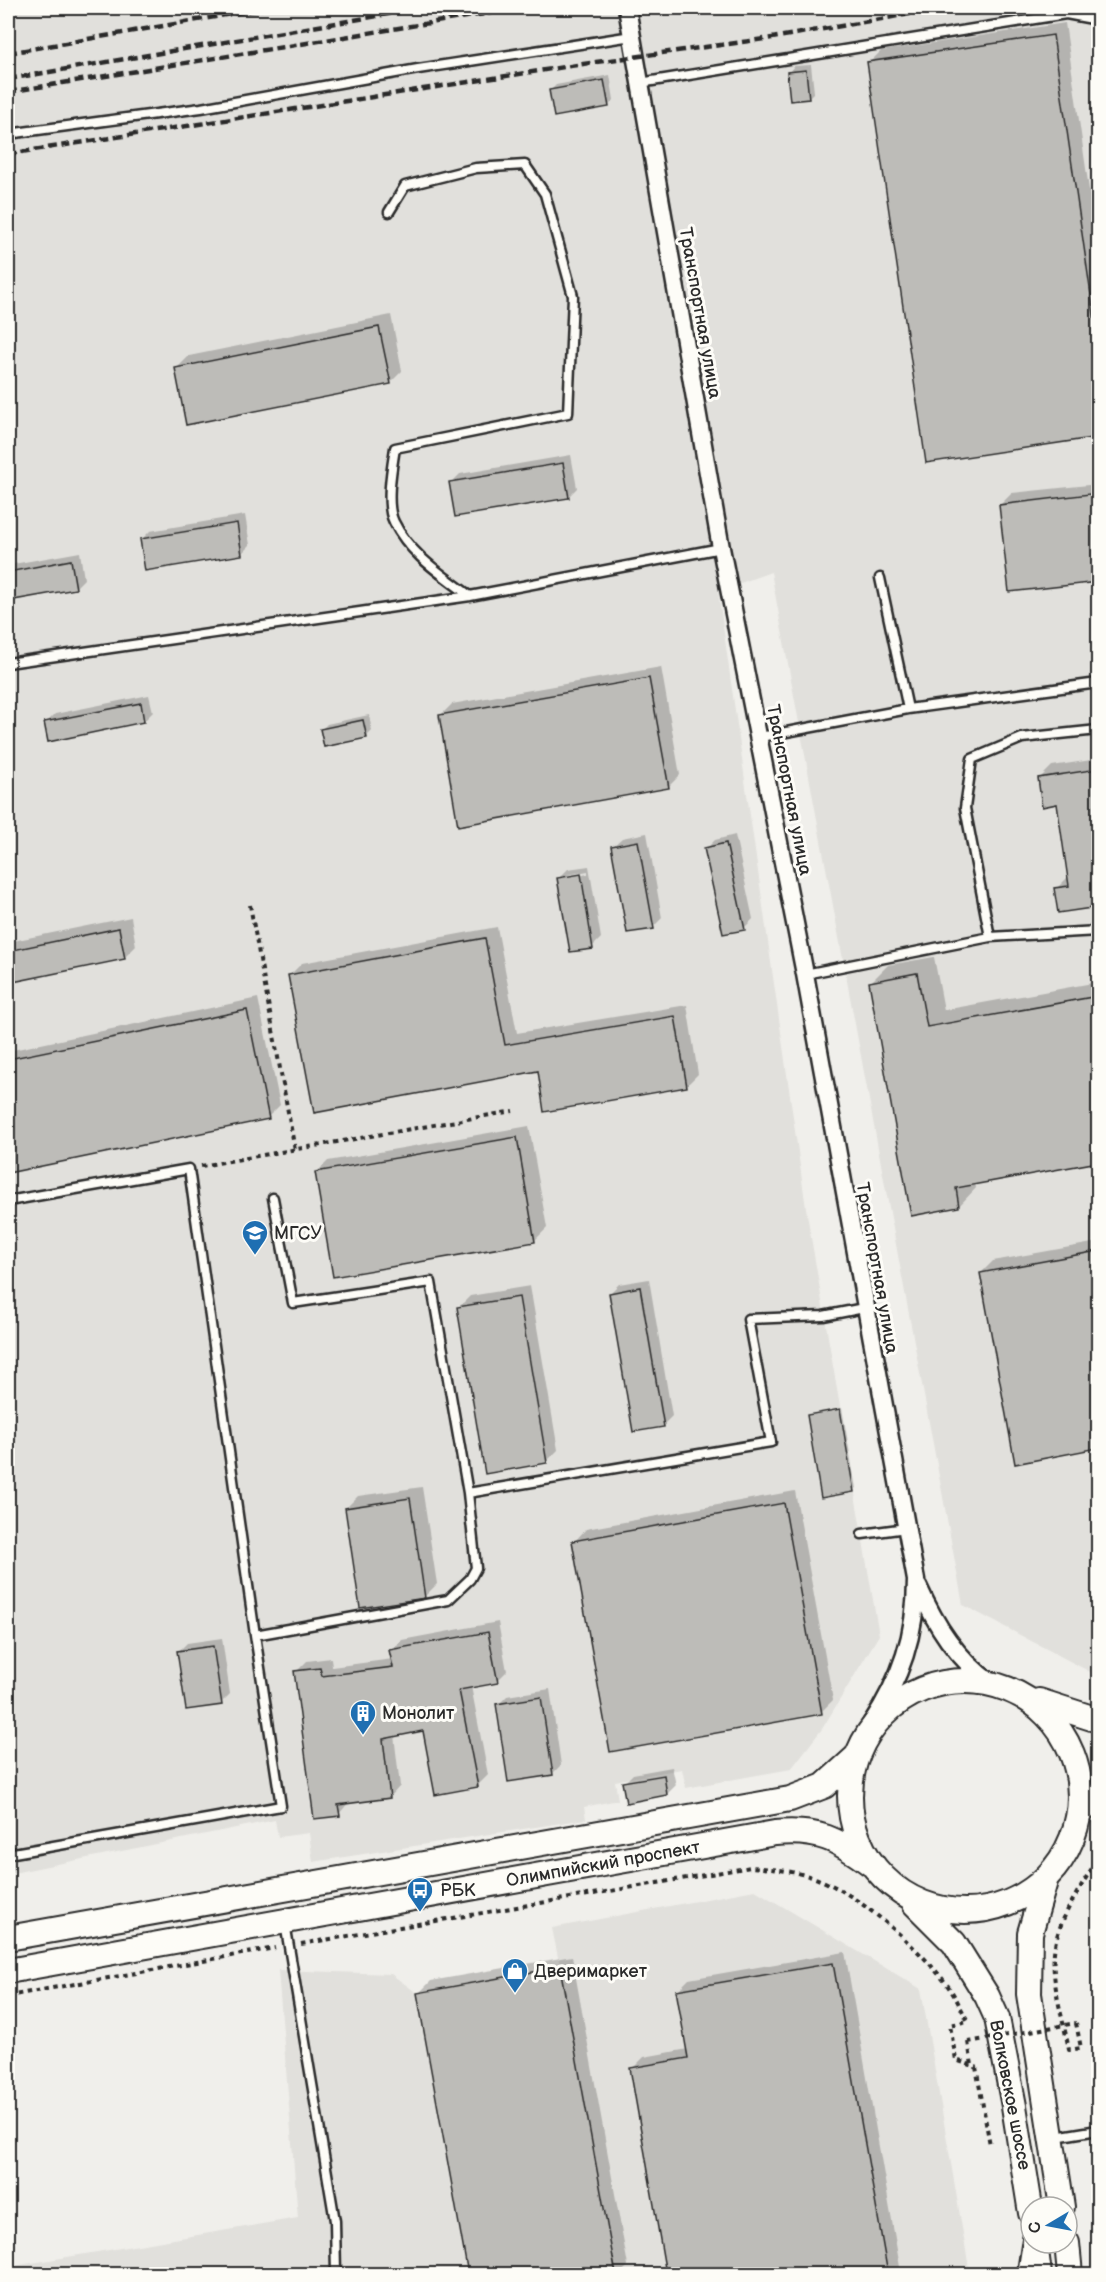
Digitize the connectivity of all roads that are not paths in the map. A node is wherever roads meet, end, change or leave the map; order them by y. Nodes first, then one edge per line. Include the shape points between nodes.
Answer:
1 (627, 8) edge
2 (1098, 20) edge
3 (632, 36) junction
4 (640, 83) junction
5 (8, 134) edge
6 (389, 212) dead end
7 (721, 548) junction
8 (880, 578) dead end
9 (470, 596) junction
10 (8, 663) edge
11 (1098, 683) edge
12 (908, 709) junction
13 (1098, 730) edge
14 (760, 737) junction
15 (1098, 931) edge
16 (990, 937) junction
17 (805, 974) junction
18 (273, 1198) dead end
19 (8, 1201) edge
20 (864, 1308) junction
21 (468, 1493) junction
22 (906, 1528) junction
23 (862, 1534) dead end
24 (916, 1580) junction
25 (255, 1635) junction
26 (992, 1684) junction
27 (1034, 1700) junction
28 (1098, 1720) edge
29 (871, 1724) junction
30 (855, 1758) junction
31 (1098, 1795) edge
32 (1079, 1815) junction
33 (8, 1854) edge
34 (871, 1864) junction
35 (1046, 1878) junction
36 (908, 1898) junction
37 (287, 1934) junction
38 (8, 1938) edge
39 (8, 1971) edge
40 (1098, 2130) edge
41 (1052, 2138) junction
42 (1028, 2195) edge
43 (1060, 2195) edge
44 (1025, 2255) edge
45 (1037, 2255) edge
46 (1068, 2255) edge
47 (336, 2274) edge
48 (1022, 2274) edge
49 (1039, 2274) edge
50 (1070, 2274) edge

1 - 3 street, Транспортная улица
2 - 4 lane via 1066,15
3 - 4 street, Транспортная улица
3 - 5 lane via 201,108
4 - 7 street, Транспортная улица
6 - 9 lane via 405,186 476,168 525,165 545,195 573,296 568,413 395,448 389,481 392,521 417,555
7 - 9 lane
7 - 14 street, Транспортная улица
8 - 12 lane
9 - 10 lane
11 - 12 lane
12 - 14 lane
13 - 16 lane via 1022,738 972,759 965,808
14 - 17 street, Транспортная улица
15 - 16 lane
16 - 17 lane
17 - 20 street, Транспортная улица
18 - 21 lane via 293,1303 431,1282
19 - 25 lane via 189,1168
20 - 21 lane via 823,1316 748,1319 771,1442
20 - 22 street, Транспортная улица
21 - 25 lane via 476,1568 448,1600
22 - 23 lane
22 - 24 street, Транспортная улица
24 - 26 street, Транспортная улица via 951,1646
24 - 29 street, Транспортная улица via 913,1630 905,1659 893,1689
25 - 33 lane via 281,1806
26 - 27 main road
26 - 29 main road via 931,1689 898,1701
27 - 28 main road
27 - 32 main road via 1054,1719 1072,1752
29 - 30 main road
30 - 34 main road via 852,1814 856,1833
30 - 38 main road, Олимпийский проспект via 824,1786 790,1799
31 - 32 main road
32 - 35 main road via 1066,1852
34 - 36 main road, Волковское шоссе
34 - 37 main road, Олимпийский проспект via 830,1837 799,1831 775,1833
35 - 36 main road via 1021,1894 987,1907 948,1910
35 - 41 main road, Волковское шоссе via 1030,1933 1029,1994
36 - 42 main road, Волковское шоссе via 954,1943 997,2018
37 - 39 main road, Олимпийский проспект
37 - 47 lane via 335,2221
40 - 41 lane
41 - 43 main road, Волковское шоссе
44 - 48 lane
45 - 49 main road
46 - 50 main road

